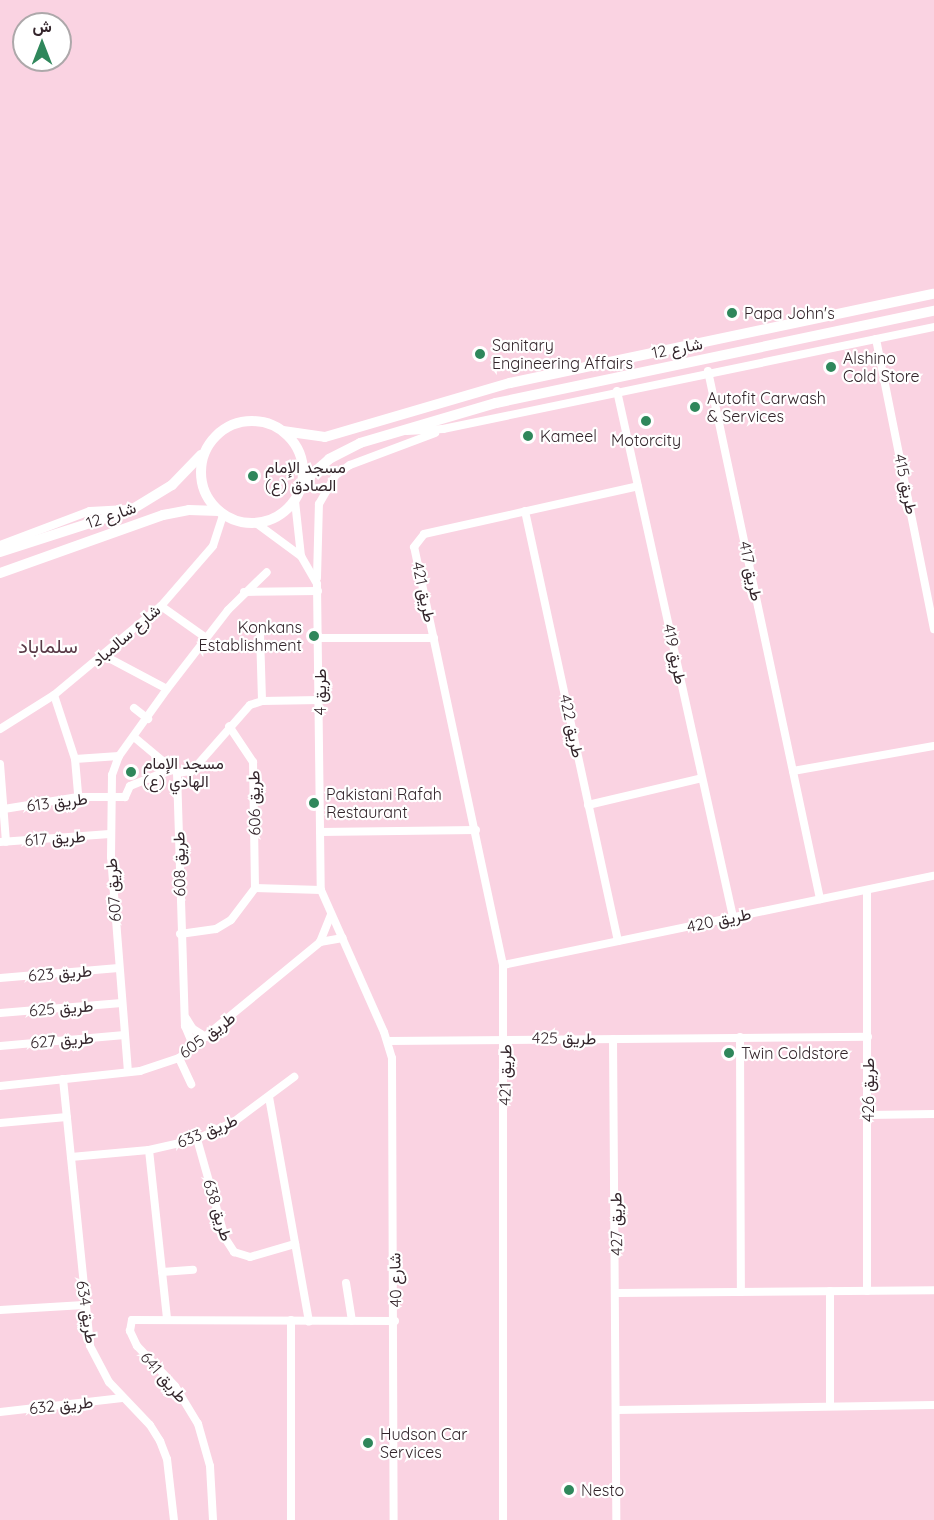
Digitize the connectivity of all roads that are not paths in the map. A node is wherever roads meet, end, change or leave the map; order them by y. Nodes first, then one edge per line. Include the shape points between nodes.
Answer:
1 (934, 294) edge
2 (934, 311) edge
3 (934, 327) edge
4 (876, 339) junction
5 (708, 371) junction
6 (617, 391) junction
7 (443, 429) junction
8 (283, 431) junction
9 (398, 431) junction
10 (205, 450) junction
11 (303, 483) junction
12 (638, 486) junction
13 (295, 501) junction
14 (131, 510) junction
15 (525, 511) junction
16 (221, 513) junction
17 (256, 523) junction
18 (0, 545) edge
19 (0, 552) edge
20 (301, 556) junction
21 (267, 572) dead end
22 (0, 573) edge
23 (318, 588) junction
24 (931, 591) edge
25 (244, 592) junction
26 (161, 606) junction
27 (934, 629) edge
28 (260, 633) dead end
29 (206, 638) junction
30 (320, 638) junction
31 (434, 638) junction
32 (103, 655) junction
33 (167, 689) junction
34 (54, 695) junction
35 (320, 700) junction
36 (262, 701) junction
37 (134, 708) dead end
38 (148, 719) junction
39 (229, 726) junction
40 (0, 729) edge
41 (134, 737) junction
42 (934, 746) edge
43 (119, 756) junction
44 (75, 759) junction
45 (0, 764) edge
46 (168, 765) junction
47 (793, 771) junction
48 (177, 773) junction
49 (702, 778) junction
50 (78, 797) junction
51 (111, 797) junction
52 (588, 805) junction
53 (4, 809) junction
54 (476, 830) junction
55 (320, 832) junction
56 (110, 834) junction
57 (3, 842) edge
58 (934, 876) edge
59 (255, 888) junction
60 (321, 890) junction
61 (867, 890) junction
62 (820, 899) junction
63 (331, 915) junction
64 (733, 917) junction
65 (180, 934) junction
66 (343, 938) junction
67 (618, 941) junction
68 (320, 942) junction
69 (503, 965) junction
70 (119, 968) junction
71 (0, 978) edge
72 (122, 1003) junction
73 (184, 1012) junction
74 (0, 1013) edge
75 (125, 1035) junction
76 (206, 1037) junction
77 (505, 1037) junction
78 (740, 1037) junction
79 (868, 1037) junction
80 (613, 1039) junction
81 (388, 1041) junction
82 (0, 1046) edge
83 (194, 1047) junction
84 (178, 1058) junction
85 (128, 1072) junction
86 (294, 1077) dead end
87 (63, 1079) junction
88 (191, 1084) dead end
89 (0, 1086) edge
90 (269, 1097) junction
91 (934, 1114) edge
92 (868, 1115) junction
93 (67, 1117) junction
94 (0, 1123) edge
95 (197, 1138) junction
96 (149, 1150) junction
97 (71, 1157) junction
98 (295, 1244) junction
99 (192, 1270) dead end
100 (162, 1272) junction
101 (345, 1283) dead end
102 (934, 1290) edge
103 (830, 1291) junction
104 (867, 1291) junction
105 (617, 1293) junction
106 (741, 1293) junction
107 (84, 1305) junction
108 (0, 1310) edge
109 (167, 1318) junction
110 (291, 1320) junction
111 (309, 1321) junction
112 (352, 1321) junction
113 (395, 1322) junction
114 (122, 1398) junction
115 (830, 1404) junction
116 (934, 1405) edge
117 (616, 1410) junction
118 (0, 1412) edge
119 (174, 1520) edge
120 (213, 1520) edge
121 (291, 1520) edge
122 (394, 1520) edge
123 (503, 1520) edge
124 (616, 1520) edge

1 - 8 street, شارع 12 via 510,383 326,437
2 - 9 street, شارع 12 via 603,378
3 - 4 street
4 - 5 street
4 - 24 street, طريق 415
5 - 6 street
5 - 47 street, طريق 417
6 - 7 street
6 - 12 street, طريق 419
7 - 9 street
7 - 23 street via 350,465 336,475 319,504
8 - 10 street via 259,421 244,421 218,434
8 - 11 street via 300,454
9 - 11 street, شارع 12 via 344,450
10 - 14 street, شارع 12 via 172,485
10 - 16 street via 202,483
11 - 13 street
12 - 15 street
12 - 49 street, طريق 419
13 - 17 street via 271,520
13 - 20 street
14 - 18 street via 90,511
14 - 19 street, شارع 12
15 - 31 street, طريق 421 via 424,534 414,547
15 - 52 street, طريق 422
16 - 17 street
16 - 22 street, شارع 12 via 189,510 163,515
16 - 26 street, شارع سالمباد via 213,546
17 - 20 street
20 - 23 street, طريق 4
21 - 25 street, طريق 607
23 - 25 street
23 - 30 street, طريق 4
24 - 27 street, طريق 415
25 - 29 street, طريق 607
26 - 29 street
26 - 32 street, شارع سالمباد
28 - 36 street
29 - 33 street, طريق 607
30 - 31 street, طريق 421
30 - 35 street, طريق 4
31 - 54 street, طريق 421
32 - 33 street
32 - 34 street, شارع سالمباد
33 - 38 street, طريق 607
34 - 40 street, شارع سالمباد
34 - 44 street
35 - 36 street
35 - 55 street, طريق 4
36 - 39 street via 250,705
37 - 38 street
38 - 41 street, طريق 607
39 - 48 street via 192,771
39 - 59 street, طريق 606 via 252,762
41 - 43 street, طريق 607
41 - 46 street
42 - 47 street
43 - 44 street
43 - 51 street, طريق 607
44 - 50 street
45 - 53 street
46 - 48 street
46 - 51 street via 159,774 128,787 125,797
47 - 62 street, طريق 417
48 - 65 street, طريق 608
49 - 52 street
49 - 64 street, طريق 419
50 - 51 street, طريق 613
50 - 53 street, طريق 613
51 - 56 street, طريق 607
52 - 67 street, طريق 422
53 - 57 street
54 - 55 street
54 - 69 street, طريق 421
55 - 60 street, طريق 4
56 - 57 street, طريق 617
56 - 70 street, طريق 607
58 - 61 street, طريق 420
59 - 60 street
59 - 65 street via 231,920 216,929
60 - 63 street, طريق 4
61 - 62 street, طريق 420
61 - 79 street, طريق 426
62 - 64 street, طريق 420
63 - 66 street, طريق 4
63 - 68 street, طريق 605
64 - 67 street, طريق 420
65 - 73 street, طريق 608
66 - 68 street, طريق 605
66 - 81 street, طريق 4
67 - 69 street, طريق 420
68 - 76 street, طريق 605
69 - 77 street, طريق 421
70 - 71 street, طريق 623
70 - 72 street, طريق 607
72 - 74 street, طريق 625
72 - 75 street, طريق 607
73 - 76 street via 193,1029
73 - 83 street, طريق 608 via 185,1029
75 - 82 street, طريق 627
75 - 85 street, طريق 607
76 - 83 street, طريق 605
77 - 80 street, طريق 425
77 - 81 street, طريق 425
77 - 123 street, طريق 421
78 - 79 street, طريق 425
78 - 80 street, طريق 425
78 - 106 street
79 - 92 street, طريق 426
80 - 105 street, طريق 427
81 - 113 street, شارع 40 via 392,1058
83 - 84 street, طريق 605
84 - 85 street, طريق 605
84 - 88 street
85 - 87 street, طريق 605
86 - 90 street, طريق 633
87 - 89 street, طريق 605
87 - 93 street, طريق 634
90 - 95 street, طريق 633 via 235,1121
90 - 98 street
91 - 92 street
92 - 104 street, طريق 426
93 - 94 street
93 - 97 street, طريق 634
95 - 96 street, طريق 633
95 - 98 street, طريق 638 via 225,1238 234,1252 250,1257
96 - 97 street, طريق 633
96 - 100 street
97 - 107 street, طريق 634
98 - 111 street
99 - 100 street
100 - 109 street
101 - 112 street
102 - 104 street
103 - 104 street
103 - 106 street
103 - 115 street
105 - 106 street
105 - 117 street, طريق 427
107 - 108 street
107 - 114 street, طريق 634 via 98,1365
109 - 110 street, طريق 641
109 - 120 street, طريق 641 via 136,1318 130,1323 130,1330 142,1353 180,1392 198,1424 210,1466
110 - 111 street, طريق 641
110 - 121 street
111 - 112 street, طريق 641
112 - 113 street, طريق 641
113 - 122 street, شارع 40
114 - 118 street, طريق 632
114 - 119 street, طريق 634 via 137,1410 160,1441 167,1459
115 - 116 street
115 - 117 street
117 - 124 street, طريق 427

